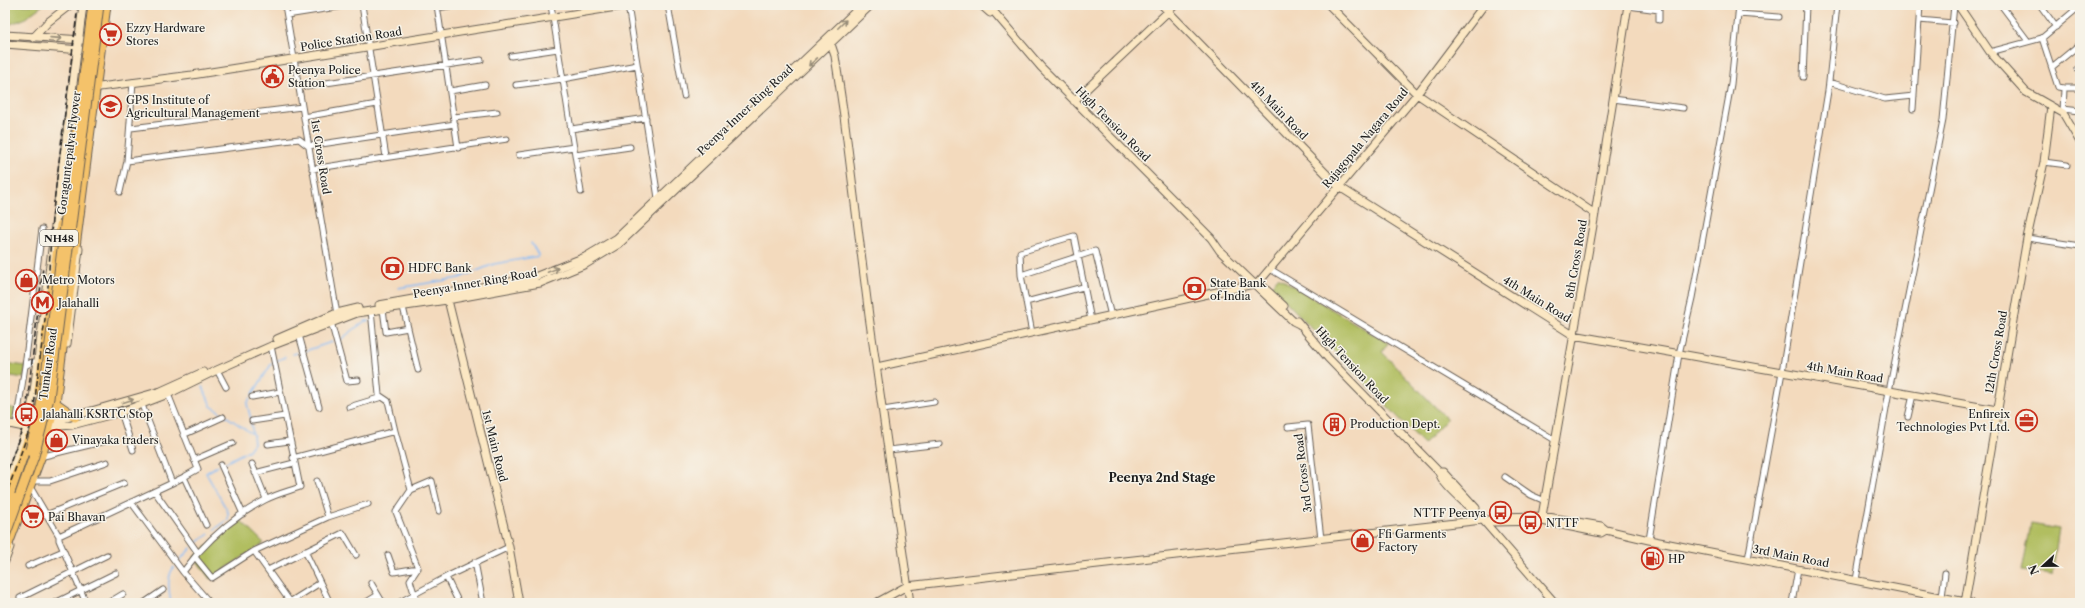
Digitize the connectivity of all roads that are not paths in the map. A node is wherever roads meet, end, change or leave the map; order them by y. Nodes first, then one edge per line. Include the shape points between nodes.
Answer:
1 (70, 5) edge
2 (83, 5) edge
3 (89, 5) edge
4 (93, 5) edge
5 (99, 5) edge
6 (106, 5) edge
7 (109, 5) edge
8 (285, 5) edge
9 (350, 5) edge
10 (362, 5) edge
11 (455, 5) edge
12 (551, 5) edge
13 (628, 5) edge
14 (668, 5) edge
15 (862, 5) edge
16 (871, 5) edge
17 (981, 5) edge
18 (988, 5) edge
19 (1162, 5) edge
20 (1175, 5) edge
21 (1329, 5) edge
22 (1484, 5) edge
23 (1628, 5) edge
24 (1739, 5) edge
25 (1806, 5) edge
26 (1837, 5) edge
27 (1920, 5) edge
28 (1954, 5) edge
29 (1958, 5) edge
30 (2001, 5) edge
31 (2040, 5) edge
32 (437, 6) edge
33 (2080, 6) edge
34 (1168, 11) junction
35 (994, 14) junction
36 (1738, 14) junction
37 (287, 15) junction
38 (552, 17) junction
39 (1779, 18) dead end
40 (1660, 20) dead end
41 (1919, 20) junction
42 (1953, 23) junction
43 (2056, 27) junction
44 (5, 35) edge
45 (441, 35) junction
46 (34, 36) junction
47 (2042, 38) junction
48 (81, 40) junction
49 (830, 41) junction
50 (2028, 41) junction
51 (5, 44) edge
52 (2079, 45) edge
53 (32, 46) junction
54 (368, 47) junction
55 (101, 48) junction
56 (822, 48) junction
57 (80, 50) junction
58 (558, 50) junction
59 (1990, 52) junction
60 (511, 56) dead end
61 (294, 59) junction
62 (481, 60) dead end
63 (446, 65) junction
64 (637, 65) junction
65 (2052, 67) junction
66 (373, 76) junction
67 (1803, 77) dead end
68 (563, 78) junction
69 (133, 82) junction
70 (1829, 82) junction
71 (485, 85) dead end
72 (516, 85) dead end
73 (78, 86) junction
74 (299, 87) junction
75 (97, 88) junction
76 (2064, 88) junction
77 (2080, 88) edge
78 (450, 91) junction
79 (1417, 94) junction
80 (684, 96) dead end
81 (1914, 96) junction
82 (1613, 98) junction
83 (1074, 101) junction
84 (377, 104) junction
85 (2051, 106) junction
86 (302, 107) junction
87 (1683, 108) dead end
88 (1913, 109) dead end
89 (2063, 111) junction
90 (2080, 111) edge
91 (497, 112) dead end
92 (304, 117) junction
93 (454, 117) junction
94 (646, 118) junction
95 (455, 124) junction
96 (131, 128) junction
97 (571, 129) junction
98 (382, 135) junction
99 (2079, 138) edge
100 (507, 140) dead end
101 (308, 146) junction
102 (574, 147) junction
103 (630, 147) dead end
104 (458, 148) junction
105 (519, 155) dead end
106 (575, 155) junction
107 (386, 157) junction
108 (127, 161) junction
109 (2044, 162) junction
110 (2067, 165) dead end
111 (312, 169) junction
112 (1338, 186) junction
113 (120, 192) dead end
114 (581, 192) dead end
115 (658, 198) junction
116 (1595, 214) junction
117 (42, 229) dead end
118 (2026, 238) junction
119 (2080, 246) edge
120 (1077, 257) junction
121 (1270, 270) junction
122 (1021, 275) junction
123 (1256, 284) junction
124 (1083, 287) junction
125 (447, 297) junction
126 (1026, 302) junction
127 (403, 307) junction
128 (383, 309) junction
129 (371, 310) junction
130 (338, 316) junction
131 (1111, 316) junction
132 (1091, 320) junction
133 (331, 322) junction
134 (408, 328) junction
135 (1032, 333) junction
136 (299, 335) junction
137 (1573, 335) junction
138 (271, 346) junction
139 (1679, 354) junction
140 (38, 362) junction
141 (25, 366) junction
142 (877, 367) junction
143 (217, 370) junction
144 (418, 370) dead end
145 (1782, 372) junction
146 (358, 380) dead end
147 (226, 387) dead end
148 (1889, 391) junction
149 (280, 392) junction
150 (168, 394) junction
151 (1913, 395) junction
152 (252, 397) dead end
153 (382, 397) junction
154 (55, 400) junction
155 (934, 402) dead end
156 (142, 405) junction
157 (319, 407) dead end
158 (348, 407) dead end
159 (883, 410) junction
160 (1997, 410) junction
161 (121, 412) junction
162 (285, 416) junction
163 (74, 417) junction
164 (223, 417) dead end
165 (1908, 417) dead end
166 (252, 421) dead end
167 (5, 423) edge
168 (16, 425) junction
169 (28, 427) junction
170 (1288, 427) dead end
171 (48, 429) junction
172 (395, 431) junction
173 (183, 435) junction
174 (1555, 440) junction
175 (106, 441) dead end
176 (289, 441) junction
177 (233, 443) dead end
178 (268, 444) dead end
179 (940, 444) dead end
180 (134, 450) dead end
181 (889, 450) junction
182 (44, 456) junction
183 (194, 460) junction
184 (293, 460) junction
185 (107, 462) dead end
186 (252, 464) dead end
187 (221, 465) dead end
188 (255, 473) junction
189 (184, 477) junction
190 (1505, 477) dead end
191 (317, 480) dead end
192 (36, 481) junction
193 (124, 483) dead end
194 (172, 483) junction
195 (32, 490) junction
196 (411, 490) junction
197 (155, 492) junction
198 (7, 493) edge
199 (266, 500) junction
200 (1545, 501) junction
201 (131, 502) junction
202 (368, 504) dead end
203 (5, 507) edge
204 (439, 511) dead end
205 (243, 514) junction
206 (46, 515) junction
207 (1542, 516) junction
208 (5, 517) edge
209 (328, 517) junction
210 (1482, 520) junction
211 (1491, 520) junction
212 (206, 525) dead end
213 (1606, 530) junction
214 (5, 536) edge
215 (59, 536) junction
216 (1321, 538) junction
217 (1649, 540) junction
218 (509, 548) junction
219 (63, 551) junction
220 (254, 551) junction
221 (304, 551) junction
222 (5, 552) edge
223 (107, 555) dead end
224 (197, 555) junction
225 (356, 555) dead end
226 (388, 555) dead end
227 (1748, 559) junction
228 (5, 561) edge
229 (475, 562) junction
230 (28, 566) dead end
231 (418, 568) junction
232 (1798, 569) junction
233 (268, 570) junction
234 (73, 572) junction
235 (183, 572) junction
236 (116, 573) dead end
237 (1945, 573) dead end
238 (446, 577) junction
239 (1856, 580) junction
240 (320, 583) junction
241 (371, 583) dead end
242 (908, 586) junction
243 (81, 590) junction
244 (163, 590) dead end
245 (123, 594) dead end
246 (415, 594) junction
247 (378, 595) junction
248 (1942, 597) junction
249 (20, 598) dead end
250 (55, 603) edge
251 (86, 603) edge
252 (108, 603) edge
253 (144, 603) edge
254 (210, 603) edge
255 (290, 603) edge
256 (330, 603) edge
257 (365, 603) edge
258 (383, 603) edge
259 (398, 603) edge
260 (417, 603) edge
261 (459, 603) edge
262 (483, 603) edge
263 (519, 603) edge
264 (876, 603) edge
265 (910, 603) edge
266 (1555, 603) edge
267 (1792, 603) edge
268 (1967, 603) edge

1 - 46 street
2 - 48 street
3 - 48 highway, Tumkur Road / NH48
4 - 208 highway, Goraguntepalya Flyover, bridge via 43,397 28,456
5 - 214 highway, Goraguntepalya Flyover, bridge via 49,398 34,456
6 - 55 highway, Tumkur Road / NH48
7 - 75 street
8 - 37 street, 1st Cross Road
9 - 37 street
10 - 54 street
11 - 32 street
12 - 38 street
13 - 38 street, Police Station Road
13 - 64 street
14 - 80 street
49 -> 15 street, Peenya Inner Ring Road
16 - 49 street, Peenya Inner Ring Road
17 - 35 street, High Tension Road via 989,13
18 - 35 street, High Tension Road
19 - 34 street, 4th Main Road
20 - 34 street
21 - 79 street
22 - 79 street, Rajagopala Nagara Road
23 - 40 street via 1658,10
23 - 82 street, 8th Cross Road
24 - 36 street
25 - 67 street
26 - 70 street
27 - 41 street
28 - 42 street
29 - 59 street
30 - 50 street
31 - 43 street
32 - 45 street
33 - 43 street
34 - 83 street
34 - 112 street, 4th Main Road
35 - 83 street, High Tension Road
36 - 39 street
36 - 139 street via 1730,91 1692,298
37 - 61 street, 1st Cross Road
38 - 45 street, Police Station Road
38 - 58 street
41 - 42 street
41 - 81 street
42 - 148 street via 1943,120
43 - 47 street
44 - 46 street
45 - 54 street, Police Station Road
45 - 63 street
46 -> 48 street
46 - 53 street
47 - 50 street
47 - 65 street
48 - 55 street
48 - 57 highway, Tumkur Road / NH48
49 - 56 street, Peenya Inner Ring Road
49 - 142 street via 835,56 844,116
50 - 59 street
51 - 53 street
52 - 65 street
53 - 57 street
54 - 61 street, Police Station Road
54 - 66 street
55 - 57 street
55 - 75 highway, Tumkur Road / NH48
56 - 115 street, Peenya Inner Ring Road
56 -> 125 street, Peenya Inner Ring Road via 619,244 586,264 540,283
57 - 73 highway, Tumkur Road / NH48
57 - 140 street
58 - 60 street
58 - 68 street
59 - 85 street via 2026,92
61 - 69 street, Police Station Road via 192,76
61 - 74 street, 1st Cross Road
62 - 63 street
63 - 66 street
63 - 78 street
64 - 68 street
64 - 94 street
65 - 76 street via 2058,88
66 - 74 street
66 - 84 street
68 - 72 street
68 - 97 street
69 - 75 street, Police Station Road
69 - 96 street
70 - 81 street via 1885,99
70 - 145 street
71 - 78 street
73 - 75 street, Police Station Road
73 - 169 highway, Tumkur Road / NH48 via 38,398
74 - 86 street, 1st Cross Road
75 - 154 highway, Tumkur Road / NH48
76 - 77 street
76 - 89 street
78 - 93 street
79 - 112 street, Rajagopala Nagara Road
79 - 116 street
81 - 88 street
82 - 87 street
82 - 116 street, 8th Cross Road
83 - 123 street, High Tension Road via 1220,251
84 - 92 street
84 - 98 street
85 - 89 street
85 - 109 street, 12th Cross Road
86 - 92 street, 1st Cross Road
86 - 96 street
89 - 90 street
89 - 99 street
91 - 93 street
92 - 101 street, 1st Cross Road
93 - 95 street
94 - 97 street
94 - 115 street
95 - 98 street
95 - 104 street
96 - 108 street
97 - 102 street
98 - 101 street
98 - 107 street
100 - 104 street
101 - 108 street via 299,139
101 - 111 street, 1st Cross Road
102 - 105 street
102 - 106 street
103 - 106 street
104 - 107 street
106 - 114 street
107 - 111 street
108 - 113 street
109 - 110 street
109 - 118 street, 12th Cross Road
111 - 130 street, 1st Cross Road
112 - 121 street, Rajagopala Nagara Road
112 - 137 street, 4th Main Road
125 -> 115 street, Peenya Inner Ring Road via 532,278 586,257 617,238
116 - 137 street, 8th Cross Road
117 - 141 street
118 - 119 street
118 - 160 street, 12th Cross Road
120 - 122 street
120 - 122 street via 1074,236 1022,251 1018,254
120 - 124 street
120 - 131 street via 1096,251
121 - 123 street, Rajagopala Nagara Road
121 - 174 street
122 - 126 street
123 - 131 street
123 - 210 street, High Tension Road via 1269,291 1328,358 1439,472 1443,472 1475,507
124 - 126 street
124 - 132 street
125 - 127 street, Peenya Inner Ring Road
125 - 130 street, Peenya Inner Ring Road
125 - 218 street, 1st Main Road
126 - 135 street
127 - 128 street, Peenya Inner Ring Road
127 - 134 street
128 - 129 street, Peenya Inner Ring Road
128 - 134 street via 386,332
129 - 130 street, Peenya Inner Ring Road
129 - 153 street via 379,395
130 - 133 street, Peenya Inner Ring Road
163 -> 130 street, Peenya Inner Ring Road via 161,391
131 - 132 street
132 - 135 street
133 - 136 street, Peenya Inner Ring Road
133 - 146 street via 347,381
134 - 144 street
135 - 142 street
136 - 138 street, Peenya Inner Ring Road
136 - 157 street
137 - 139 street, 4th Main Road
137 - 174 street, 8th Cross Road
138 - 143 street, Peenya Inner Ring Road
138 - 149 street
139 - 145 street, 4th Main Road
139 - 217 street
140 - 141 street
140 - 169 street
141 - 168 street
142 - 159 street
143 - 147 street
143 - 150 street, Peenya Inner Ring Road
145 - 148 street, 4th Main Road
145 - 227 street
148 - 151 street, 4th Main Road
148 - 239 street
149 - 152 street
149 - 162 street
150 - 156 street, Peenya Inner Ring Road
150 - 173 street
151 - 160 street, 4th Main Road
151 - 165 street
153 - 158 street
153 - 172 street via 388,401
154 - 163 highway
154 - 171 highway, Tumkur Road / NH48
155 - 159 street
156 - 161 street, Peenya Inner Ring Road
156 - 194 street
159 - 181 street
160 - 268 street, 12th Cross Road
161 - 171 street, Peenya Inner Ring Road
161 - 180 street
162 - 166 street
162 - 176 street
163 - 171 street, Peenya Inner Ring Road
164 - 173 street
167 - 168 street
168 - 169 street
169 - 171 street
169 - 198 highway, Tumkur Road / NH48
170 - 216 street, 3rd Cross Road via 1308,425
171 - 182 street
171 - 222 highway, Tumkur Road / NH48 via 37,467
172 - 184 street
172 - 196 street
173 - 183 street
174 - 200 street, 8th Cross Road
175 - 182 street
176 - 178 street
176 - 184 street
177 - 183 street
179 - 181 street
181 - 242 street
182 - 192 street
183 - 189 street via 198,469
184 - 188 street
184 - 199 street via 300,487
185 - 192 street via 50,481
186 - 188 street
187 - 205 street
188 - 199 street
189 - 194 street
189 - 212 street
190 - 200 street via 1531,496
191 - 209 street
192 - 195 street
193 - 206 street
194 - 197 street
195 - 206 street
195 - 228 street
196 - 204 street via 432,482
196 - 231 street via 396,512
197 - 201 street
197 - 224 street
198 - 203 highway, Tumkur Road / NH48
199 - 205 street
200 - 207 street, 8th Cross Road
201 - 215 street
201 - 235 street
202 - 209 street
205 - 224 street via 212,538
206 - 215 street
207 - 211 street, 3rd Main Road via 1494,517
207 - 213 street, 3rd Main Road via 1601,526
209 - 220 street
210 - 211 street, 3rd Main Road
210 - 216 street, 3rd Main Road
210 - 266 street, High Tension Road
211 - 213 street, 3rd Main Road via 1542,521 1601,533
213 - 217 street, 3rd Main Road
215 - 219 street
216 - 242 street, 3rd Main Road
217 - 227 street, 3rd Main Road
218 - 229 street
218 - 263 street, 1st Main Road
219 - 230 street
219 - 234 street
220 - 224 street via 212,578
220 - 233 street
221 - 225 street via 343,533
221 - 233 street
221 - 240 street
223 - 234 street
224 - 235 street
226 - 231 street via 394,572
227 - 232 street, 3rd Main Road
229 - 238 street
229 - 262 street
231 - 246 street via 410,580
232 - 239 street, 3rd Main Road
232 - 267 street
233 - 255 street
234 - 243 street
234 - 249 street
235 - 254 street
236 - 243 street
237 - 248 street
238 - 246 street
238 - 261 street
239 - 248 street, 3rd Main Road
240 - 255 street
240 - 256 street
241 - 247 street
242 - 264 street
242 - 265 street
243 - 250 street
243 - 251 street
244 - 253 street
245 - 252 street
246 - 259 street
246 - 260 street
247 - 257 street
247 - 258 street
248 - 268 street, 3rd Main Road

